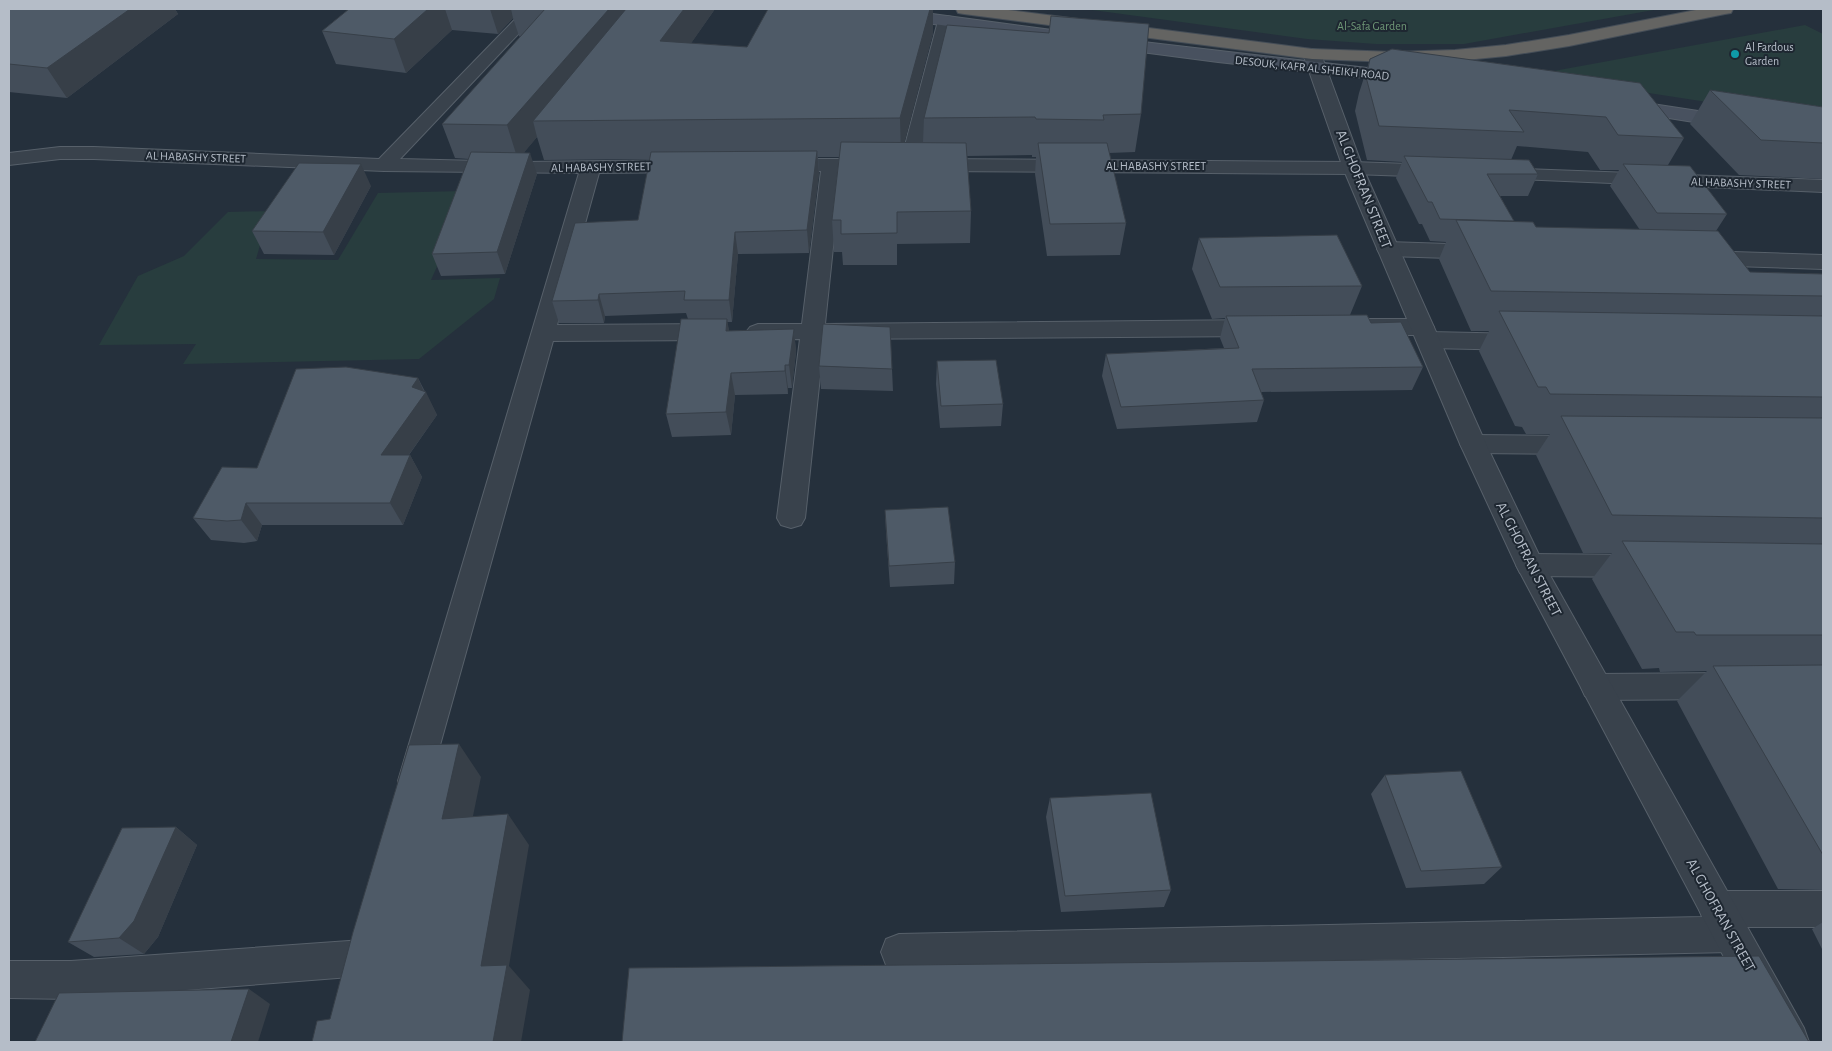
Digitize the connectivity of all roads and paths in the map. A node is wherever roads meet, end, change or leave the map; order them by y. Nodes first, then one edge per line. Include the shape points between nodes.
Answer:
1 (534, 9) edge
2 (860, 9) edge
3 (964, 9) edge
4 (1725, 9) edge
5 (946, 21) junction
6 (1314, 61) junction
7 (1420, 79) edge
8 (1607, 103) edge
9 (1751, 126) edge
10 (9, 159) edge
11 (910, 164) junction
12 (384, 165) junction
13 (832, 165) junction
14 (706, 166) edge
15 (764, 166) edge
16 (591, 167) junction
17 (1353, 168) junction
18 (1451, 172) edge
19 (1480, 173) edge
20 (1823, 186) edge
21 (1388, 249) junction
22 (1496, 252) edge
23 (1682, 258) edge
24 (1822, 264) edge
25 (1342, 327) edge
26 (1282, 328) edge
27 (813, 332) junction
28 (543, 334) junction
29 (1425, 334) junction
30 (1546, 342) edge
31 (1472, 444) junction
32 (1599, 445) edge
33 (791, 518) dead end
34 (1530, 565) junction
35 (1667, 567) edge
36 (1754, 686) edge
37 (1596, 687) junction
38 (407, 805) edge
39 (1823, 909) edge
40 (1724, 922) junction
41 (899, 952) dead end
42 (364, 958) edge
43 (9, 980) edge
44 (1790, 1042) edge

1 - 12 street
2 - 5 main road, DESOUK, KAFR AL SHEIKH ROAD
3 - 6 highway
4 - 6 highway via 1523,48 1474,54
5 - 6 main road, DESOUK, KAFR AL SHEIKH ROAD via 1218,58
5 - 11 street
6 - 7 main road, DESOUK, KAFR AL SHEIKH ROAD
6 - 17 street, AL GHOFRAN STREET
8 - 9 main road
10 - 12 street, AL HABASHY STREET via 94,153
11 - 13 street, AL HABASHY STREET
11 - 17 street, AL HABASHY STREET
12 - 16 street, AL HABASHY STREET via 531,160
13 - 15 street, AL HABASHY STREET
13 - 27 street
14 - 16 street, AL HABASHY STREET
16 - 28 street
17 - 18 street, AL HABASHY STREET
17 - 21 street, AL GHOFRAN STREET
19 - 20 street, AL HABASHY STREET
21 - 22 street
21 - 29 street, AL GHOFRAN STREET
23 - 24 street
25 - 29 street
26 - 27 street
27 - 28 street
27 - 33 street
28 - 38 street
29 - 30 street
29 - 31 street, AL GHOFRAN STREET
31 - 32 street
31 - 34 street, AL GHOFRAN STREET
34 - 35 street
34 - 37 street, AL GHOFRAN STREET
36 - 37 street
37 - 40 street, AL GHOFRAN STREET
39 - 40 street
40 - 41 street
40 - 44 street, AL GHOFRAN STREET
42 - 43 street via 71,980

